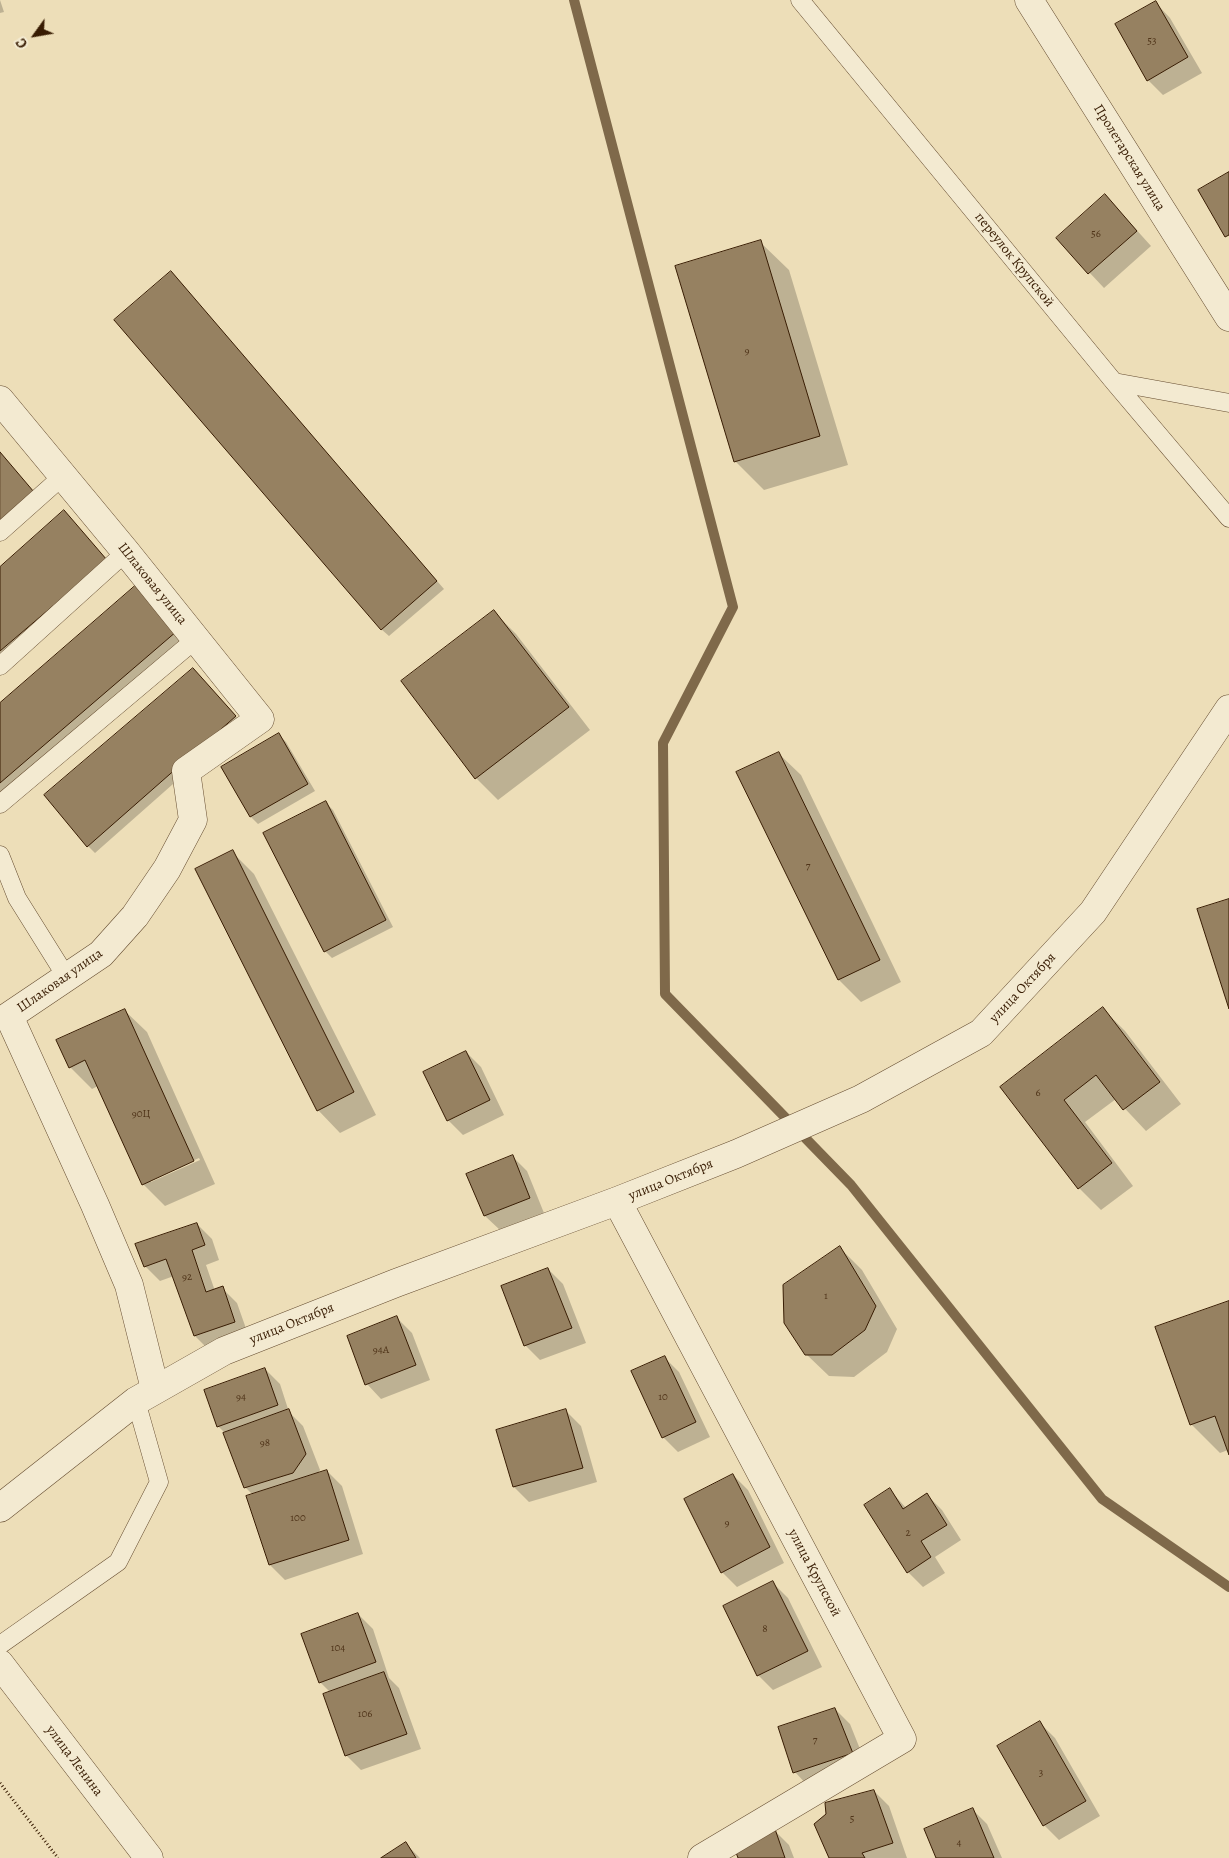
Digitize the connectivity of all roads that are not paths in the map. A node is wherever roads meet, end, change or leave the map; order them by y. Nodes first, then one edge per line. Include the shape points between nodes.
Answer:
1 (800, 0) edge
2 (1029, 0) edge
3 (1229, 317) edge
4 (1114, 382) junction
5 (0, 401) edge
6 (1229, 403) edge
7 (64, 475) junction
8 (1229, 518) edge
9 (0, 532) edge
10 (126, 552) junction
11 (196, 640) junction
12 (0, 666) edge
13 (1229, 709) edge
14 (0, 804) edge
15 (0, 855) edge
16 (67, 978) junction
17 (617, 1201) junction
18 (146, 1395) junction
19 (0, 1508) edge
20 (0, 1645) edge
21 (0, 1664) edge
22 (149, 1858) edge
23 (702, 1858) edge

1 - 4 lane, переулок Крупской
2 - 3 street, Пролетарская улица
4 - 6 lane
4 - 8 lane, переулок Крупской
5 - 7 street, Шлаковая улица
7 - 9 lane
7 - 10 street, Шлаковая улица
10 - 11 street, Шлаковая улица
10 - 12 lane
11 - 14 lane
11 - 16 street, Шлаковая улица via 260,719 186,771 193,820 167,869 135,916 102,954
13 - 17 street, улица Октября via 1092,912 981,1033 861,1099 736,1154
15 - 16 lane via 17,898
16 - 18 street, Шлаковая улица via 9,1016 129,1285
17 - 18 street, улица Октября via 224,1351
17 - 23 street, улица Крупской via 902,1739
18 - 19 street, улица Октября
18 - 20 lane via 159,1482 118,1562
21 - 22 street, улица Ленина

